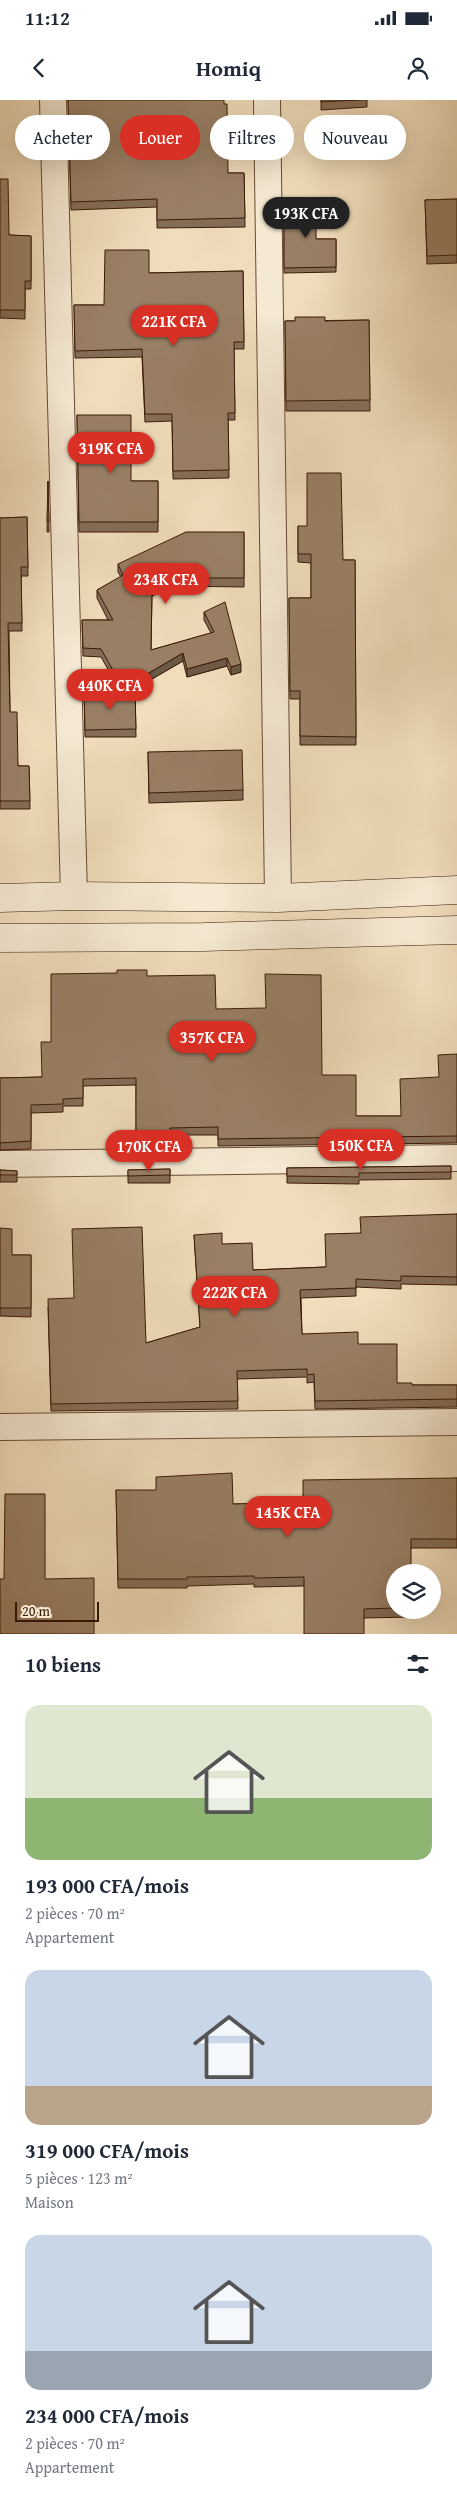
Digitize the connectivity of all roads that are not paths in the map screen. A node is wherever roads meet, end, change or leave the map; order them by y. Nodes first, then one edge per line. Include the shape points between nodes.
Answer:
1 (53, 100) edge
2 (268, 100) edge
3 (457, 890) edge
4 (74, 896) junction
5 (0, 898) edge
6 (278, 898) junction
7 (457, 930) edge
8 (0, 938) edge
9 (457, 1158) edge
10 (0, 1164) edge
11 (457, 1422) edge
12 (0, 1427) edge

1 - 4 street
2 - 6 street
3 - 6 main road
4 - 5 main road
4 - 6 main road
7 - 8 main road via 202,937
9 - 10 street
11 - 12 street

